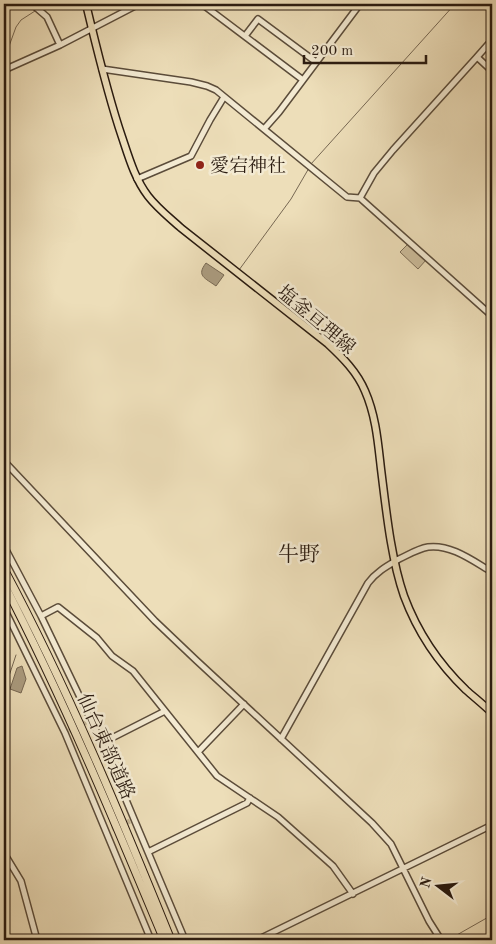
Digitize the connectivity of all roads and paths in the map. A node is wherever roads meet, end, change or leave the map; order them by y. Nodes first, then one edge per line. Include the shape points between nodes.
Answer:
1 (32, 4) edge
2 (86, 4) edge
3 (138, 4) edge
4 (202, 4) edge
5 (360, 4) edge
6 (92, 28) junction
7 (245, 36) junction
8 (492, 40) edge
9 (60, 45) junction
10 (477, 57) junction
11 (316, 62) junction
12 (102, 69) junction
13 (4, 70) edge
14 (492, 71) edge
15 (303, 80) junction
16 (224, 96) junction
17 (264, 129) junction
18 (137, 178) junction
19 (360, 198) junction
20 (492, 316) edge
21 (5, 465) edge
22 (4, 546) edge
23 (395, 561) junction
24 (4, 569) edge
25 (492, 572) edge
26 (4, 584) edge
27 (4, 608) edge
28 (41, 616) junction
29 (244, 704) junction
30 (165, 711) junction
31 (492, 712) edge
32 (281, 739) junction
33 (102, 743) junction
34 (198, 752) junction
35 (250, 798) junction
36 (492, 825) edge
37 (112, 829) tunnel mouth
38 (106, 832) junction
39 (148, 852) junction
40 (4, 853) edge
41 (403, 869) junction
42 (353, 894) junction
43 (37, 940) edge
44 (151, 940) edge
45 (164, 940) edge
46 (171, 940) edge
47 (185, 940) edge
48 (257, 940) edge
49 (441, 940) edge

1 - 9 street via 47,17
2 - 6 main road, 塩釜亘理線
3 - 6 street
4 - 7 street
5 - 11 street
6 - 9 street
6 - 12 main road, 塩釜亘理線
7 - 11 street via 258,19
7 - 15 street
8 - 10 street
9 - 13 street
10 - 14 street
10 - 19 street via 393,150 374,173
11 - 15 street
12 - 16 street via 191,82 207,86
12 - 18 main road, 塩釜亘理線 via 113,112
15 - 17 street
16 - 17 street
16 - 18 street via 192,156
17 - 19 street via 347,197
18 - 23 main road, 塩釜亘理線 via 148,196 173,221 349,364 365,390 374,419
19 - 20 street
21 - 29 street via 155,621
22 - 28 street
23 - 25 street via 415,551 438,547 463,555
23 - 31 main road, 塩釜亘理線 via 404,595 433,651 451,675
23 - 32 street via 377,572 368,583
24 - 46 highway, 仙台東部道路 via 86,736
26 - 45 highway, 仙台東部道路 via 79,738
27 - 38 street via 67,732
28 - 30 street via 58,607 133,671
28 - 33 street via 88,721
29 - 32 street
29 - 34 street
30 - 33 street
30 - 34 street
32 - 41 street via 372,822 390,844
33 - 39 street
34 - 35 street via 217,776
35 - 39 street via 247,803
35 - 42 street via 278,817 324,857
36 - 41 street
37 - 38 street
38 - 44 street
39 - 47 street
40 - 43 street via 20,881
41 - 42 street
41 - 49 street
42 - 48 street

